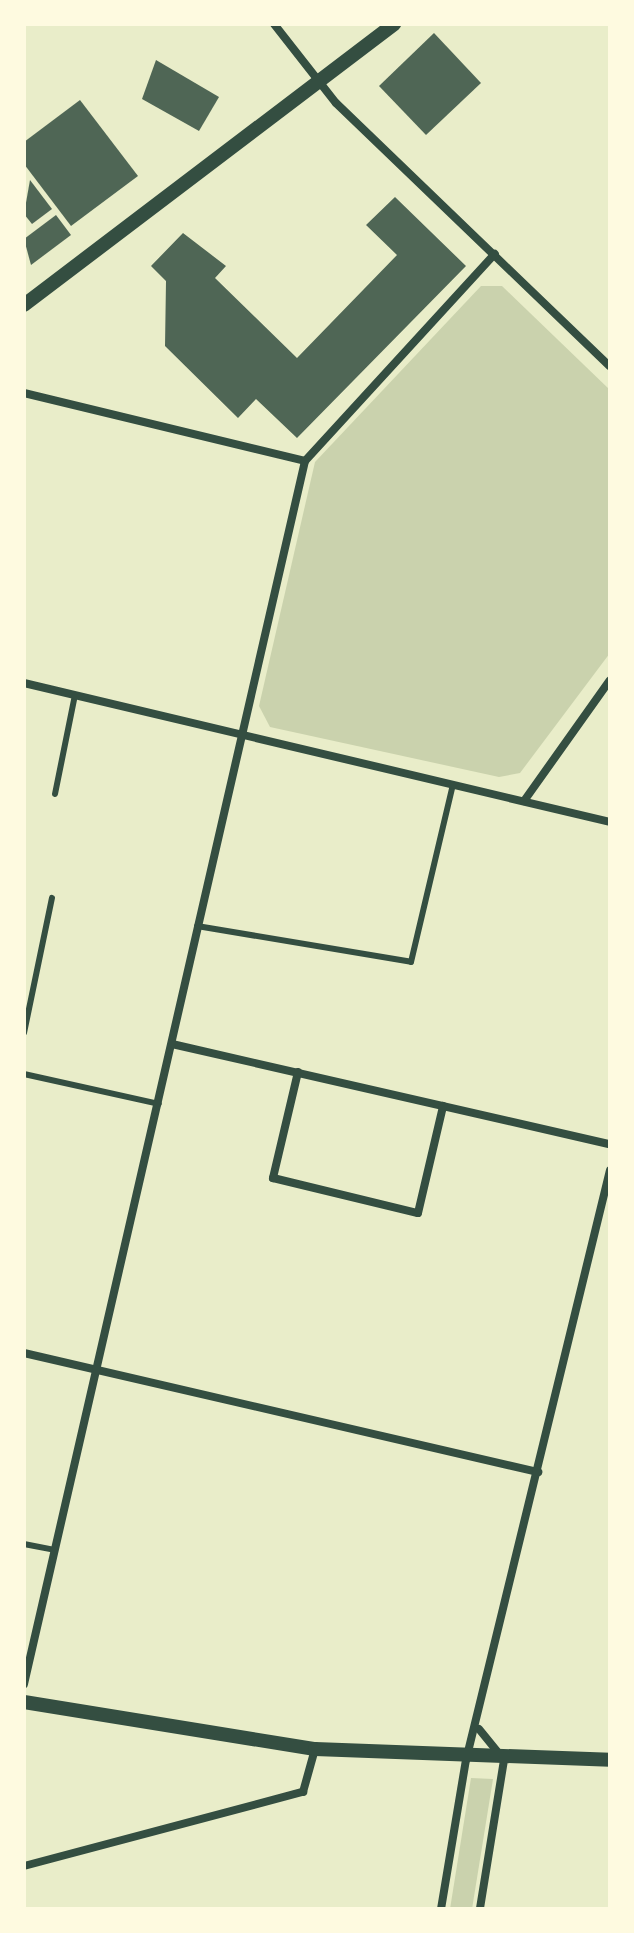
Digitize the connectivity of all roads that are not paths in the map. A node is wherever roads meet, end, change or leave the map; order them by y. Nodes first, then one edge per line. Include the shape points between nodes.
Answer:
1 (274, 24) edge
2 (394, 24) edge
3 (320, 84) junction
4 (495, 254) junction
5 (24, 305) edge
6 (610, 367) edge
7 (24, 393) edge
8 (305, 461) junction
9 (610, 680) edge
10 (24, 683) edge
11 (75, 695) junction
12 (241, 735) junction
13 (453, 785) junction
14 (55, 794) dead end
15 (524, 801) junction
16 (610, 822) edge
17 (52, 898) dead end
18 (197, 926) junction
19 (24, 1033) edge
20 (172, 1044) junction
21 (298, 1072) junction
22 (24, 1074) edge
23 (159, 1104) junction
24 (443, 1106) junction
25 (610, 1144) edge
26 (610, 1170) edge
27 (24, 1353) edge
28 (97, 1370) junction
29 (538, 1472) junction
30 (24, 1544) edge
31 (54, 1550) junction
32 (24, 1684) edge
33 (24, 1702) edge
34 (479, 1729) junction
35 (315, 1749) junction
36 (466, 1760) junction
37 (504, 1760) junction
38 (610, 1760) edge
39 (24, 1866) edge
40 (441, 1909) edge
41 (480, 1909) edge

1 - 3 street
2 - 3 street
3 - 4 street
3 - 5 street
4 - 6 street
4 - 8 street
7 - 8 street
8 - 12 street
9 - 15 street
10 - 11 street
11 - 12 street
11 - 14 lane
12 - 13 street
12 - 18 street
13 - 15 street
13 - 18 lane via 411,962
15 - 16 street
17 - 19 lane
18 - 20 street
20 - 21 street
20 - 23 street
21 - 24 street
21 - 24 street via 273,1178 418,1213
22 - 23 lane
23 - 28 street
24 - 25 street
26 - 29 street
27 - 28 street
28 - 29 street
28 - 31 street
29 - 34 street
30 - 31 lane
31 - 32 street
33 - 35 street
34 - 36 street
34 - 37 street
35 - 36 street
35 - 39 street via 303,1792
36 - 37 street
36 - 40 street
37 - 38 street
37 - 41 street

